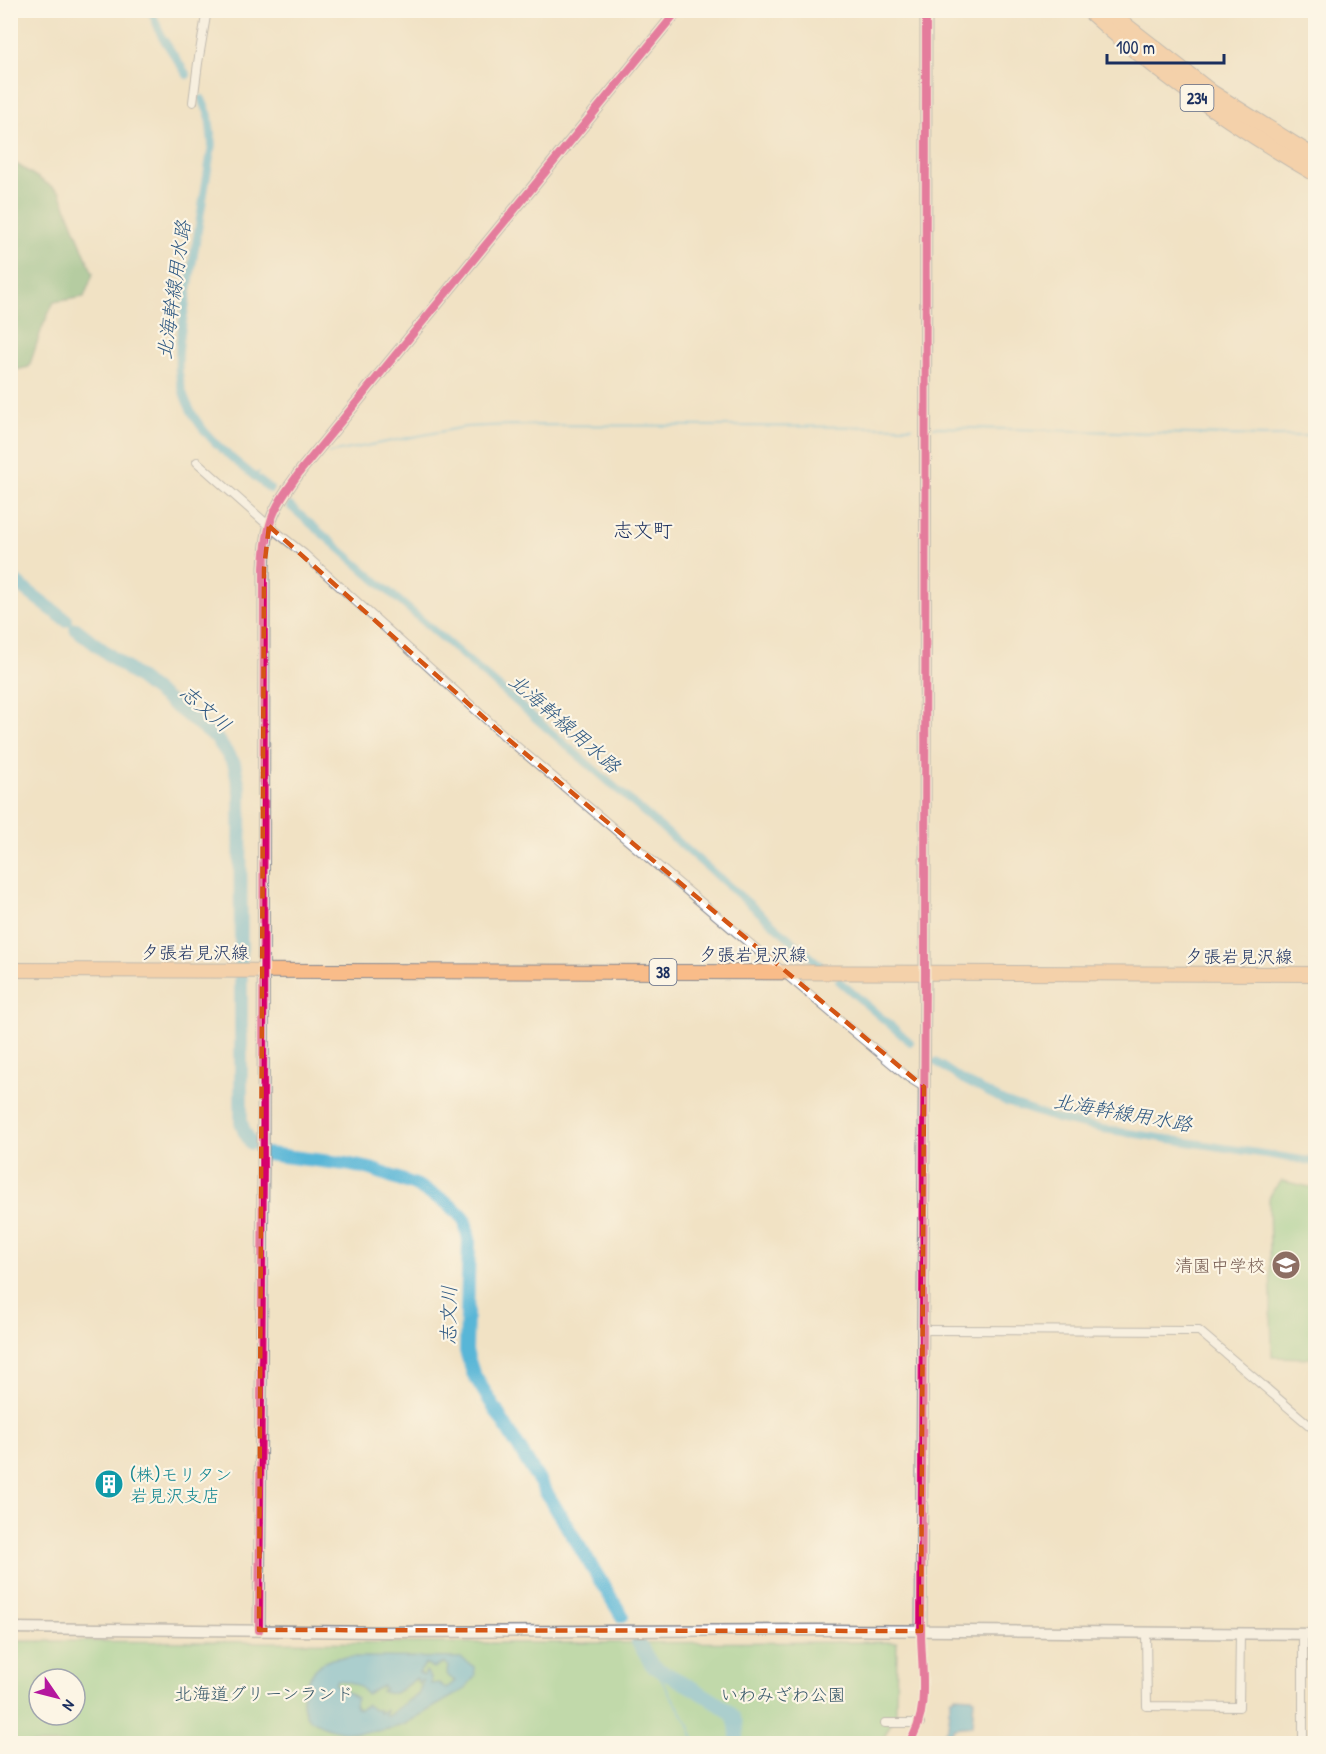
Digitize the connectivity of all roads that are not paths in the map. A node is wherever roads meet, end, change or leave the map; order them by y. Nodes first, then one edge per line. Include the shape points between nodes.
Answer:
1 (207, 10) edge
2 (678, 10) edge
3 (926, 10) edge
4 (1088, 10) edge
5 (1106, 10) edge
6 (194, 102) dead end
7 (1316, 158) edge
8 (1316, 174) edge
9 (197, 462) dead end
10 (269, 526) junction
11 (10, 970) edge
12 (263, 970) junction
13 (785, 972) junction
14 (925, 972) junction
15 (1316, 974) edge
16 (924, 1087) junction
17 (922, 1330) junction
18 (1316, 1431) edge
19 (10, 1628) edge
20 (259, 1630) junction
21 (921, 1631) junction
22 (1146, 1633) junction
23 (1240, 1633) junction
24 (1303, 1634) junction
25 (1316, 1634) edge
26 (885, 1723) dead end
27 (920, 1723) junction
28 (908, 1743) edge
29 (1303, 1743) edge

1 - 6 street
2 - 10 street via 302,469 279,500
3 - 14 street
4 - 8 highway, 234 via 1199,99
5 - 7 highway, 234 via 1211,92
9 - 10 street
10 - 12 street via 264,568
10 - 13 street via 508,739
11 - 12 main road, 夕張岩見沢線 / 38
12 - 13 main road, 夕張岩見沢線 / 38
12 - 20 street
13 - 14 main road, 夕張岩見沢線 / 38
13 - 16 street
14 - 15 main road, 夕張岩見沢線 / 38
14 - 16 street
16 - 17 street
17 - 18 street via 1199,1331
17 - 21 street
19 - 20 street
20 - 21 street
21 - 22 street
21 - 27 street
22 - 23 street
22 - 23 street via 1147,1706 1239,1707
23 - 24 street
24 - 25 street
24 - 29 street
26 - 27 street
27 - 28 street

